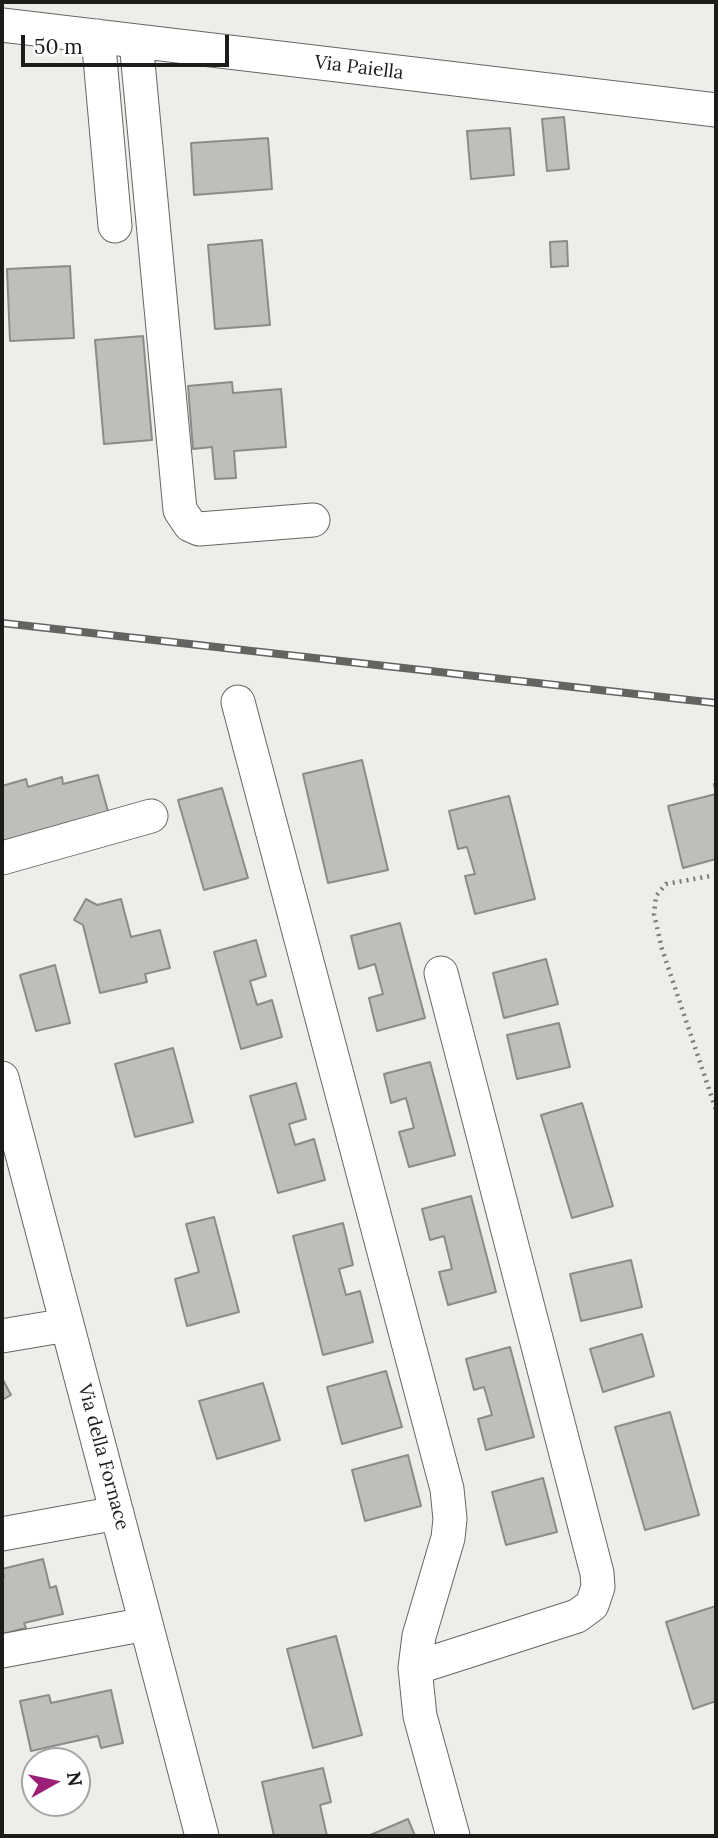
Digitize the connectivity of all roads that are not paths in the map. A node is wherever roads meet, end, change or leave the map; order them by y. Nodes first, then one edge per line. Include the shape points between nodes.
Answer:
1 (2, 25) edge
2 (98, 36) junction
3 (136, 41) junction
4 (716, 110) edge
5 (116, 226) dead end
6 (313, 520) dead end
7 (238, 702) dead end
8 (151, 816) dead end
9 (2, 858) edge
10 (441, 973) dead end
11 (3, 1090) edge
12 (68, 1325) junction
13 (2, 1336) edge
14 (117, 1513) junction
15 (2, 1534) edge
16 (146, 1623) junction
17 (2, 1651) edge
18 (415, 1668) junction
19 (202, 1836) edge
20 (453, 1836) edge

1 - 2 street, Via Paiella
2 - 3 street, Via Paiella
2 - 5 street
3 - 4 street, Via Paiella
3 - 6 street via 180,510 190,525 199,529
7 - 18 street via 447,1489 448,1538 419,1636
8 - 9 street
10 - 18 street via 598,1587 592,1605 577,1616
11 - 12 street, Via della Fornace
12 - 13 street
12 - 14 street, Via della Fornace
14 - 15 street
14 - 16 street, Via della Fornace
16 - 17 street
16 - 19 street, Via della Fornace
18 - 20 street via 420,1716

